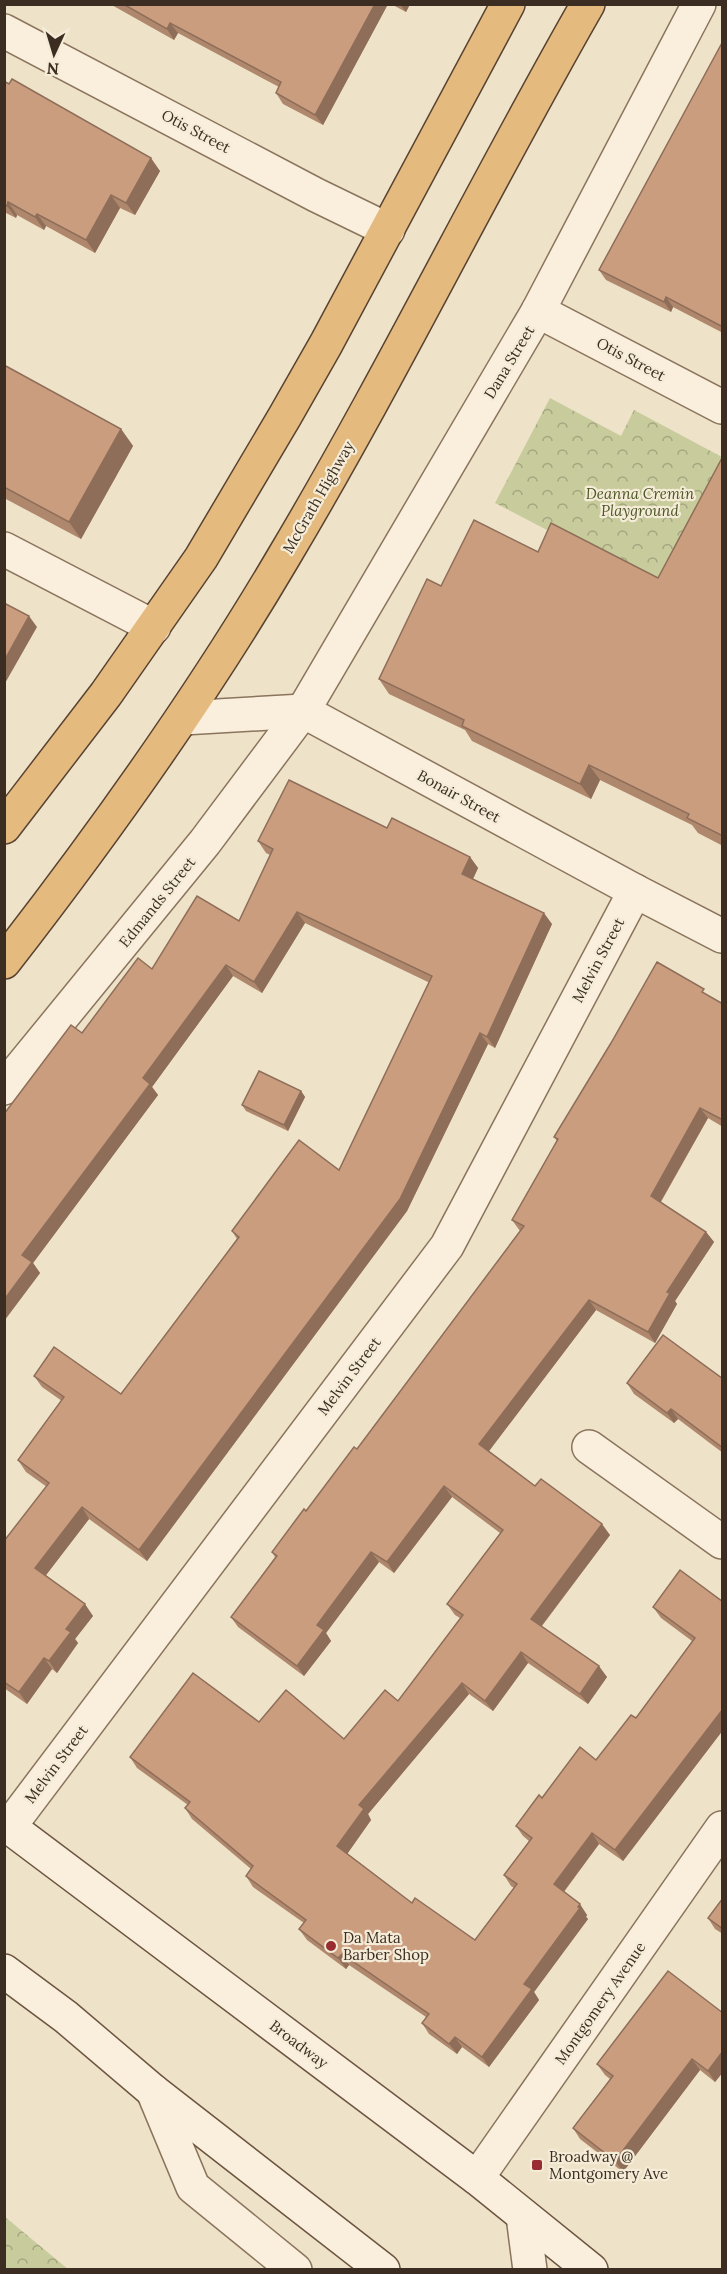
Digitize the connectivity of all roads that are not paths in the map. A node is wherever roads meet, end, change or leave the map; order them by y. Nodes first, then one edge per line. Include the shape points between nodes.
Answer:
1 (508, 4) edge
2 (588, 4) edge
3 (699, 4) edge
4 (4, 31) edge
5 (388, 230) junction
6 (538, 311) junction
7 (723, 407) edge
8 (4, 549) edge
9 (154, 627) junction
10 (303, 711) junction
11 (183, 718) junction
12 (4, 826) edge
13 (634, 891) junction
14 (723, 936) edge
15 (4, 962) edge
16 (4, 1088) edge
17 (589, 1447) dead end
18 (723, 1542) edge
19 (7, 1825) edge
20 (723, 1828) edge
21 (4, 1971) edge
22 (153, 2091) junction
23 (477, 2178) junction
24 (524, 2216) junction
25 (295, 2270) edge
26 (383, 2270) edge
27 (530, 2270) edge
28 (591, 2270) edge

1 - 5 highway
2 - 11 highway, McGrath Highway via 323,490
3 - 6 street, Dana Street
4 - 5 street, Otis Street
5 - 9 highway via 243,488
6 - 7 street, Otis Street
6 - 10 street, Dana Street
8 - 9 street
9 - 12 highway
10 - 11 street
10 - 13 street, Bonair Street
10 - 16 street, Edmands Street via 205,842
11 - 15 highway, McGrath Highway
13 - 14 street, Bonair Street
13 - 19 street, Melvin Street via 447,1246
17 - 18 street
19 - 23 street, Broadway
20 - 23 street, Montgomery Avenue
21 - 22 street via 66,2017
22 - 25 street via 193,2187
22 - 26 street
23 - 24 street, Broadway
24 - 27 street
24 - 28 street, Broadway

